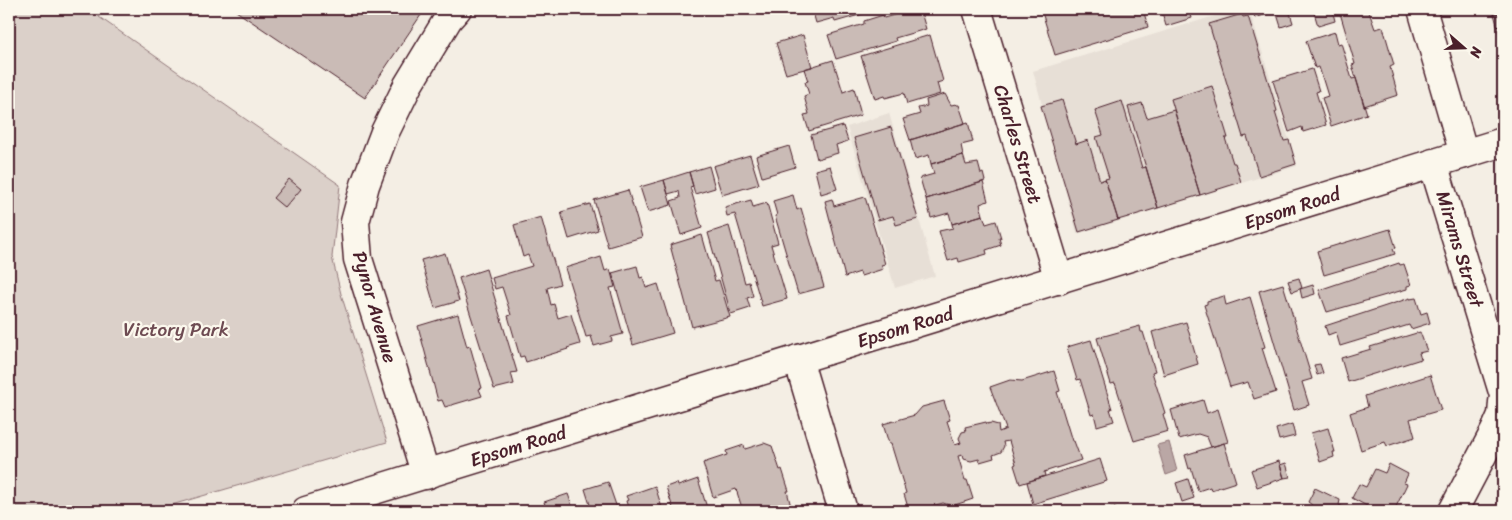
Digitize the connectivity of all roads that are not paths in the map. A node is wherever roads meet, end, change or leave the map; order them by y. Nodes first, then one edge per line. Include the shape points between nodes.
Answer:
1 (457, 9) edge
2 (977, 9) edge
3 (1422, 9) edge
4 (1503, 142) edge
5 (1464, 154) junction
6 (1433, 163) junction
7 (1058, 280) junction
8 (798, 360) junction
9 (1503, 406) edge
10 (426, 475) junction
11 (306, 511) edge
12 (843, 511) edge
13 (1453, 511) edge

1 - 10 street, Pynor Avenue via 408,85 389,124 365,185 355,222 358,259
2 - 7 street, Charles Street
3 - 5 street
4 - 5 street, Epsom Road
5 - 6 street, Epsom Road
6 - 7 street, Epsom Road
6 - 9 street, Mirams Street
7 - 8 street, Epsom Road
8 - 10 street, Epsom Road
8 - 12 street
9 - 13 street, Mirams Street
10 - 11 street, Epsom Road

